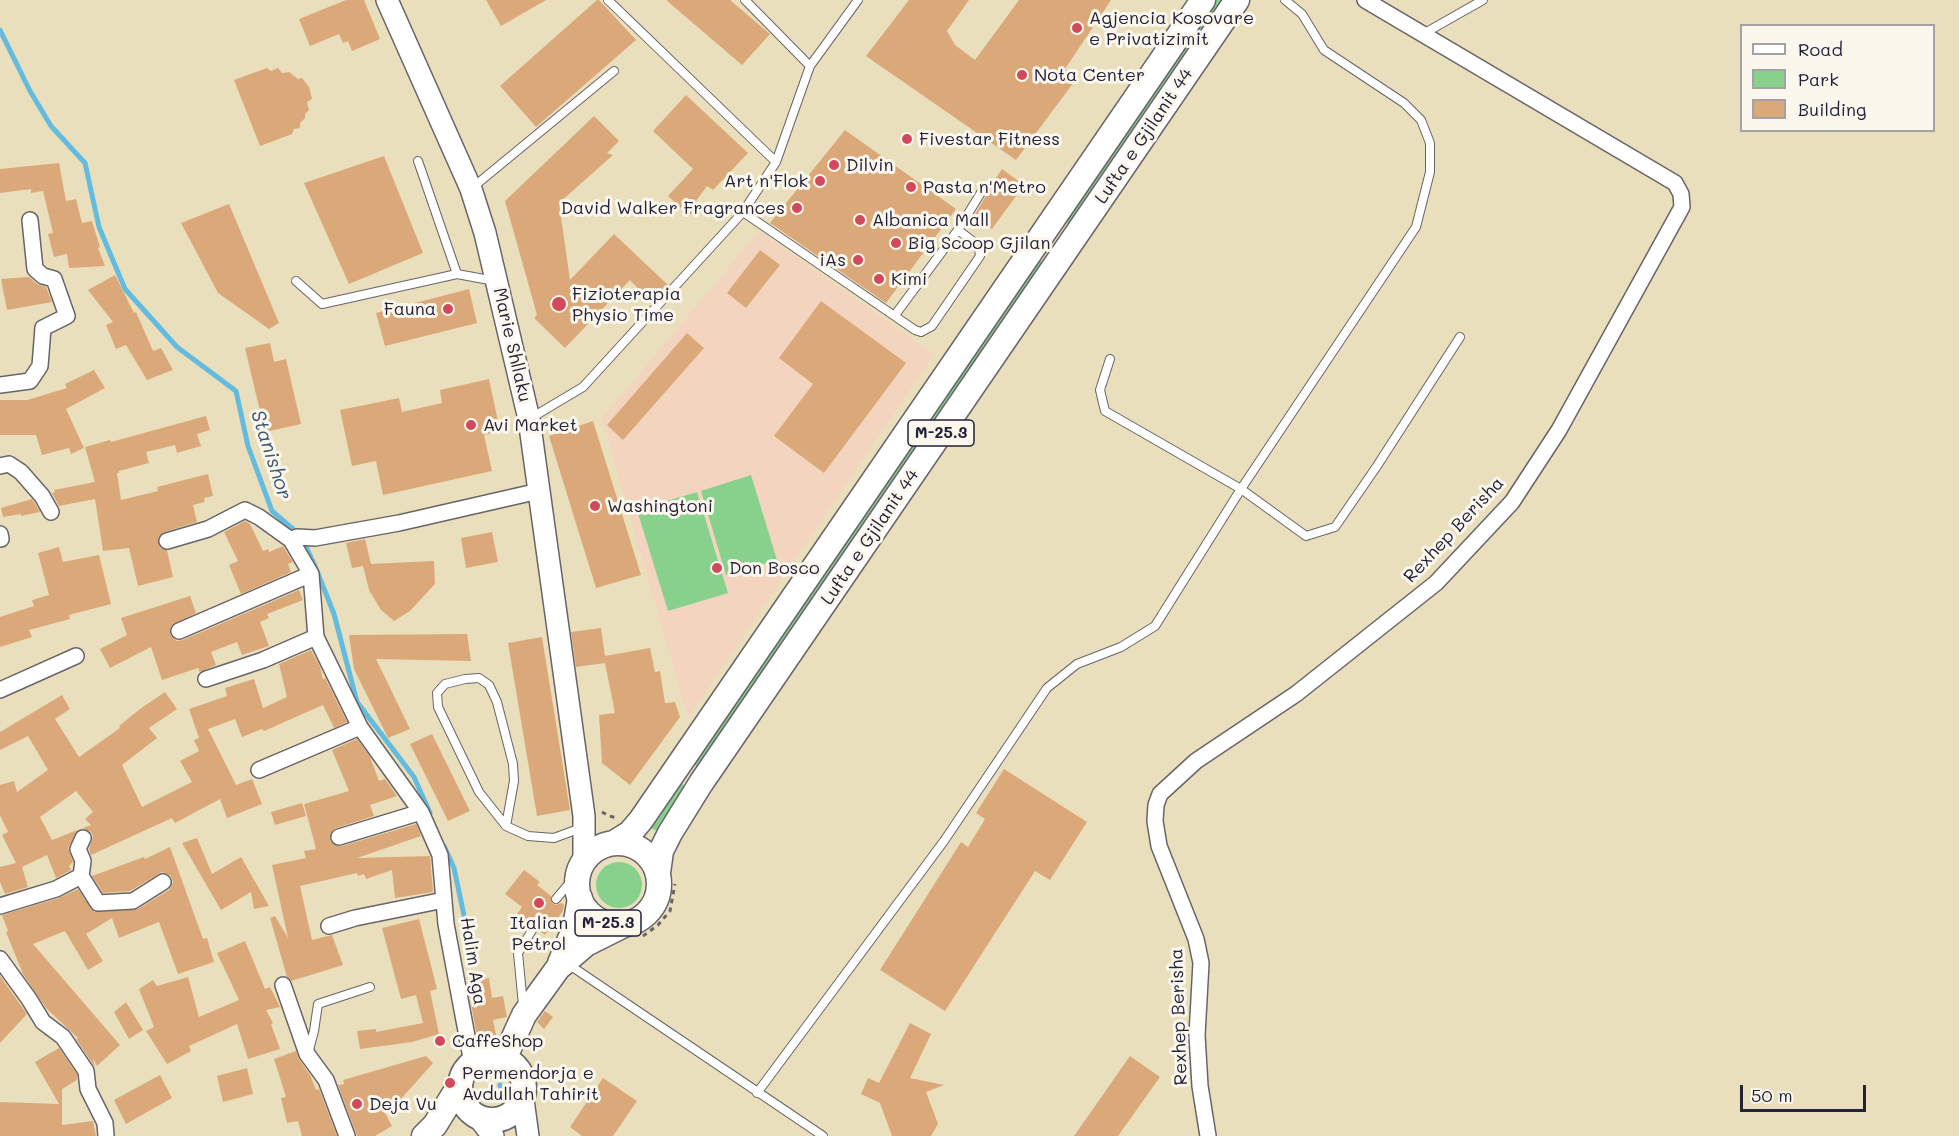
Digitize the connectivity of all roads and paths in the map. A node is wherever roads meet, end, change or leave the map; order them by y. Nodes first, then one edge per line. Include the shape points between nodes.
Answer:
1 (387, 0) edge
2 (608, 0) edge
3 (745, 0) edge
4 (858, 0) edge
5 (1203, 0) edge
6 (1237, 0) edge
7 (1285, 0) edge
8 (1365, 0) edge
9 (1484, 0) edge
10 (1423, 34) junction
11 (810, 66) junction
12 (614, 71) dead end
13 (418, 161) dead end
14 (776, 162) junction
15 (471, 189) junction
16 (982, 191) dead end
17 (743, 212) junction
18 (30, 220) dead end
19 (958, 230) junction
20 (457, 274) junction
21 (296, 281) dead end
22 (496, 281) junction
23 (894, 315) junction
24 (1460, 337) dead end
25 (1110, 359) dead end
26 (0, 385) edge
27 (529, 419) junction
28 (0, 466) edge
29 (1241, 489) junction
30 (539, 491) junction
31 (51, 512) dead end
32 (294, 538) junction
33 (167, 542) dead end
34 (311, 574) junction
35 (179, 631) dead end
36 (316, 637) junction
37 (76, 656) dead end
38 (206, 679) dead end
39 (0, 690) edge
40 (360, 727) junction
41 (259, 770) dead end
42 (421, 812) junction
43 (585, 821) junction
44 (506, 825) junction
45 (339, 837) dead end
46 (83, 838) dead end
47 (611, 843) junction
48 (581, 867) junction
49 (658, 873) junction
50 (81, 876) junction
51 (163, 882) dead end
52 (580, 898) junction
53 (556, 899) dead end
54 (444, 900) junction
55 (0, 906) edge
56 (626, 924) junction
57 (329, 926) dead end
58 (534, 927) dead end
59 (0, 959) edge
60 (562, 963) junction
61 (283, 985) dead end
62 (370, 987) dead end
63 (524, 1015) junction
64 (308, 1054) junction
65 (504, 1057) junction
66 (472, 1063) junction
67 (459, 1086) junction
68 (757, 1093) junction
69 (523, 1100) junction
70 (481, 1122) edge
71 (430, 1131) edge
72 (106, 1136) edge
73 (347, 1136) edge
74 (528, 1136) edge
75 (823, 1136) edge
76 (1208, 1136) edge

1 - 15 street, Marie Shllaku
2 - 14 lane
3 - 11 lane
4 - 11 lane
5 - 47 main road, Lufta e Gjilanit 44 / M-25.3 via 641,820 630,833
6 - 49 main road, Lufta e Gjilanit 44 / M-25.3 via 701,783 670,833
7 - 29 lane via 1302,14 1324,50 1404,102 1421,120 1430,143 1430,172 1416,226
8 - 10 street, Rexhep Berisha
9 - 10 lane
10 - 76 street, Rexhep Berisha via 1675,183 1682,207 1559,430 1512,502 1436,583 1296,694 1196,761 1161,794 1155,821 1159,846 1196,939 1201,963 1197,1035
11 - 14 lane
12 - 15 lane
13 - 20 lane
14 - 17 lane
15 - 22 street, Marie Shllaku
16 - 19 lane
17 - 23 lane
17 - 27 lane via 583,387
18 - 26 street via 36,269 54,279 67,316 44,328 40,366 30,381
19 - 23 lane
19 - 23 lane via 975,243 980,256 932,326 921,332
20 - 21 lane via 322,304
20 - 22 lane
22 - 27 street, Marie Shllaku
24 - 29 lane via 1335,527 1306,536
25 - 29 lane via 1100,390 1105,411
27 - 30 street, Marie Shllaku
28 - 31 street via 9,464 21,472
29 - 68 lane via 1155,626 1121,647 1077,664 1047,688 944,841
30 - 32 street via 399,523
30 - 43 street, Marie Shllaku
32 - 33 street, Halim Aga via 245,510 208,529
32 - 34 street, Halim Aga
34 - 35 street
34 - 36 street, Halim Aga
36 - 38 street
36 - 40 street, Halim Aga
37 - 39 street
40 - 41 street
40 - 42 street, Halim Aga
42 - 45 street
42 - 54 street, Halim Aga via 440,855
43 - 44 lane via 554,838 528,836
43 - 47 street
43 - 48 street, Marie Shllaku
44 - 44 lane via 479,792 438,707 437,693 445,684 479,678 489,685 497,702 513,764
46 - 50 street via 78,849 83,861
47 - 48 main road, M-25.3 via 590,854
47 - 49 main road via 641,850
48 - 52 main road, M-25.3 via 577,885
48 - 53 lane
49 - 56 main road, M-25.3 via 656,899 649,911
50 - 51 street via 98,903 133,901
50 - 55 street via 56,889
52 - 56 main road, M-25.3 via 593,916
52 - 60 main road, M-25.3
54 - 57 street, Halim Aga
54 - 66 street, Halim Aga
56 - 60 main road, M-25.3 via 586,944
58 - 63 lane via 518,953
59 - 72 street via 42,1022 63,1037 86,1071 88,1089 105,1123
60 - 63 main road, M-25.3
60 - 68 lane
61 - 64 street
62 - 64 lane via 318,1004
63 - 65 main road, M-25.3
64 - 73 street via 326,1080
65 - 66 main road via 495,1055
65 - 69 main road via 514,1063 524,1080
66 - 67 main road
67 - 70 main road via 464,1105
67 - 71 main road
68 - 75 lane
69 - 70 main road via 518,1109 500,1120
69 - 74 street
70 - 71 main road

